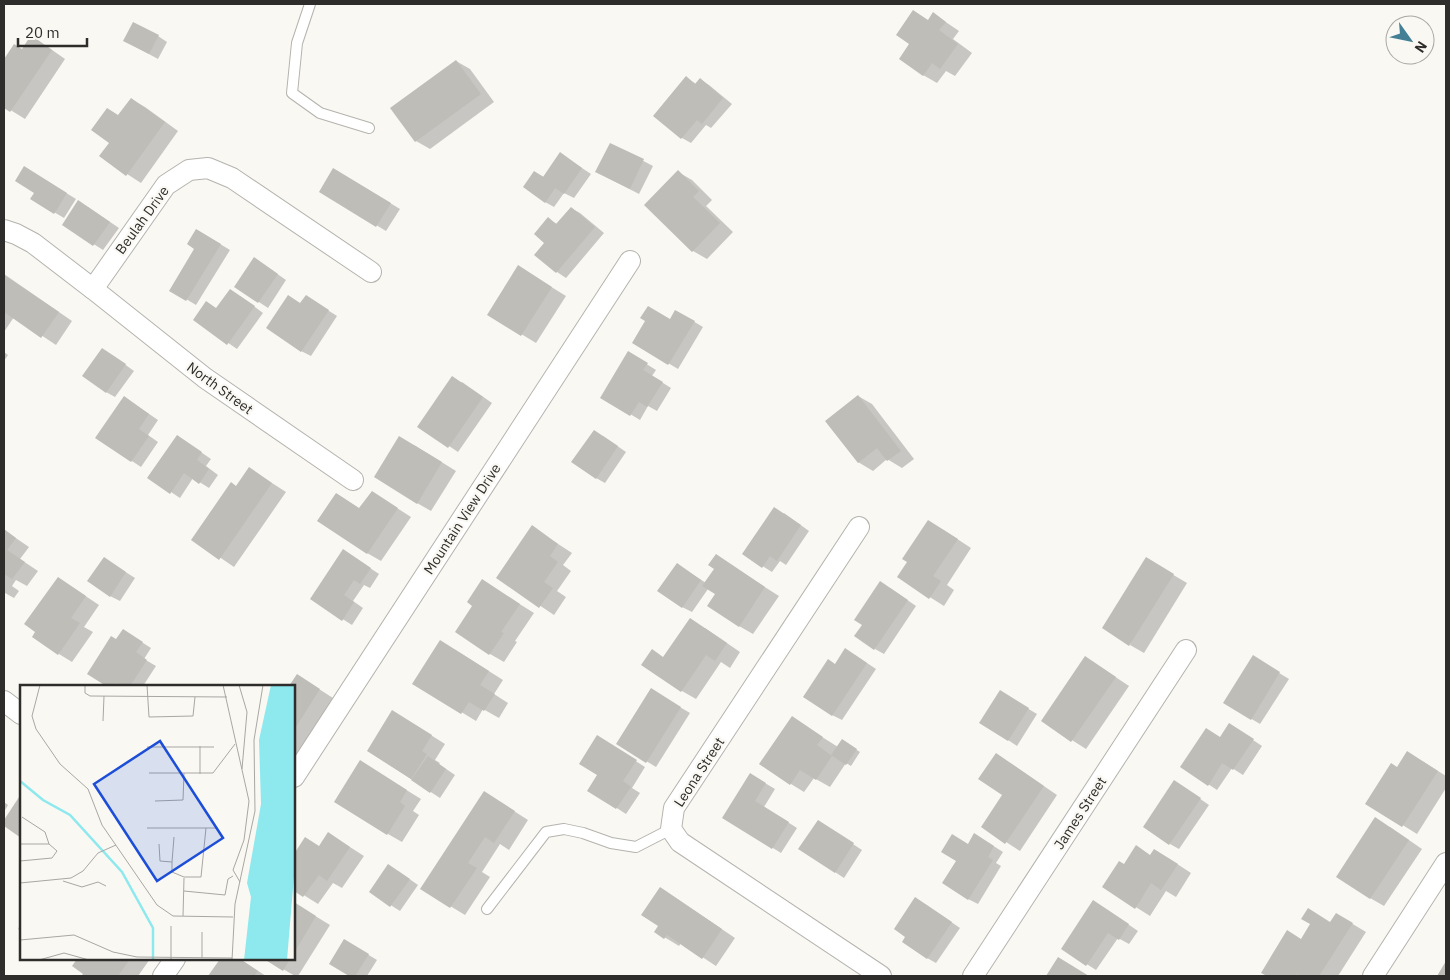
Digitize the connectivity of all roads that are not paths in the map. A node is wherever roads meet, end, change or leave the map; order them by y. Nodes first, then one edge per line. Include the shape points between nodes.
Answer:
1 (310, 4) edge
2 (369, 128) dead end
3 (4, 230) edge
4 (630, 261) dead end
5 (371, 272) dead end
6 (93, 289) junction
7 (352, 480) dead end
8 (859, 527) dead end
9 (1186, 650) dead end
10 (4, 701) edge
11 (20, 713) edge
12 (295, 775) edge
13 (671, 829) junction
14 (1446, 862) edge
15 (487, 909) dead end
16 (174, 960) edge
17 (164, 976) edge
18 (880, 976) edge
19 (973, 976) edge
20 (1373, 976) edge

1 - 2 lane via 297,43 292,93 320,113
3 - 6 street via 33,242
4 - 12 street, Mountain View Drive
5 - 6 street, Beulah Drive via 232,178 208,168 188,170 166,184
6 - 7 street, North Street via 205,378
8 - 13 street, Leona Street via 674,808
9 - 19 street, James Street
10 - 11 street
13 - 15 lane via 636,847 564,829 546,832
13 - 18 street via 680,842
14 - 20 street
16 - 17 street

